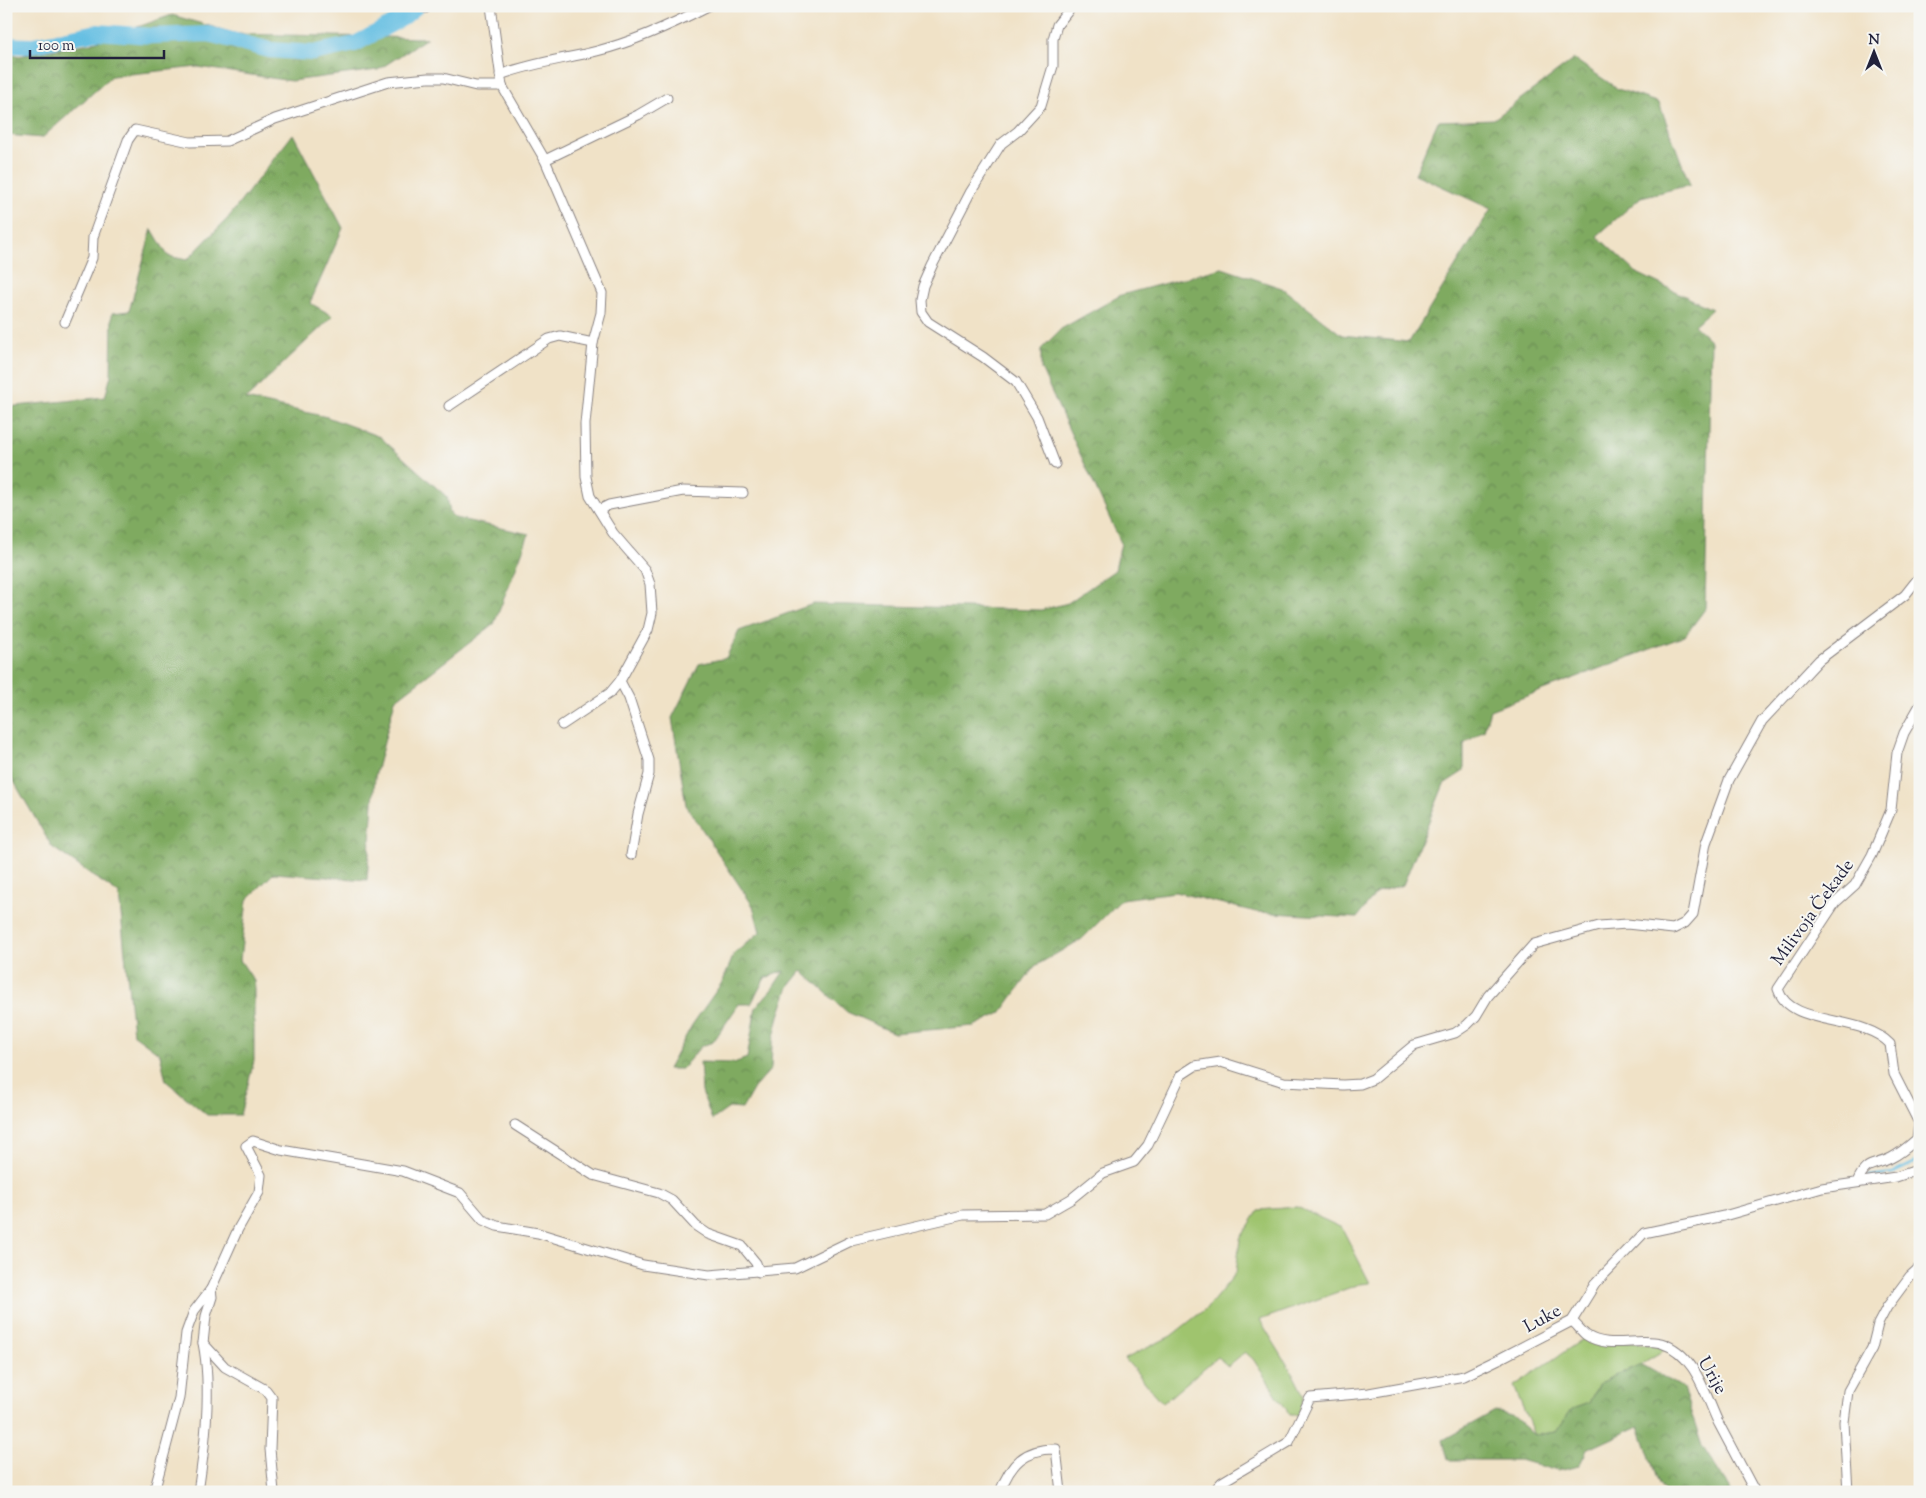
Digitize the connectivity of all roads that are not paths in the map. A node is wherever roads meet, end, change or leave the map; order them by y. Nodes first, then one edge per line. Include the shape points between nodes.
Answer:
1 (490, 6) edge
2 (708, 6) edge
3 (1072, 6) edge
4 (500, 75) junction
5 (502, 86) junction
6 (667, 98) dead end
7 (545, 160) junction
8 (65, 322) dead end
9 (593, 343) junction
10 (449, 406) dead end
11 (1055, 464) dead end
12 (743, 493) dead end
13 (599, 510) junction
14 (1920, 576) edge
15 (620, 681) junction
16 (1920, 705) edge
17 (562, 725) dead end
18 (631, 855) dead end
19 (515, 1125) dead end
20 (1920, 1169) edge
21 (1857, 1182) junction
22 (1920, 1267) edge
23 (759, 1272) junction
24 (211, 1289) junction
25 (1572, 1321) junction
26 (203, 1342) junction
27 (154, 1492) edge
28 (198, 1492) edge
29 (274, 1492) edge
30 (1000, 1492) edge
31 (1061, 1492) edge
32 (1213, 1492) edge
33 (1755, 1492) edge
34 (1848, 1492) edge

1 - 4 street
2 - 4 street via 599,50
3 - 11 street via 1057,25 1053,39 1053,66 1041,106 1001,144 970,193 932,266 920,300 921,312 928,322 1016,382 1037,417
4 - 5 street
5 - 7 street
5 - 8 street via 476,86 443,78 388,82 274,119 227,141 190,142 135,130 128,140 93,237 92,258
6 - 7 street
7 - 9 street via 602,293 601,313
9 - 10 street via 560,336 548,339
9 - 13 street via 584,452 590,496
12 - 13 street via 683,491 609,505
13 - 15 street via 613,533 644,570 650,584 652,613 648,630
14 - 23 street via 1906,595 1819,660 1762,721 1729,780 1706,842 1693,914 1685,923 1673,928 1627,924 1599,926 1534,944 1467,1025 1455,1033 1414,1045 1373,1079 1360,1084 1284,1082 1221,1062 1195,1066 1181,1075 1148,1145 1134,1162 1103,1173 1071,1200 1045,1214 963,1214 851,1241 795,1268
15 - 17 street via 610,693
15 - 18 street via 629,698 649,760 649,774
16 - 21 street, Milivoja Čekade via 1897,753 1891,810 1872,855 1855,884 1835,904 1778,989 1798,1012 1847,1022 1890,1044 1894,1074 1919,1123 1917,1139 1890,1159 1870,1164
19 - 23 street via 593,1175 660,1193 672,1200 708,1234 742,1246
20 - 21 street, Luke via 1896,1177
21 - 25 street, Luke via 1644,1233 1595,1284
22 - 34 street via 1887,1307 1869,1354 1848,1390 1844,1422
23 - 24 street via 708,1275 643,1265 538,1233 497,1226 483,1220 460,1193 404,1171 281,1150 253,1141 246,1146 261,1175 259,1192
24 - 26 street
24 - 27 street via 194,1311 186,1333 179,1398
25 - 32 street, Luke via 1464,1376 1368,1393 1310,1398 1288,1442 1222,1482
25 - 33 street, Urije via 1594,1339 1653,1342 1677,1351 1701,1381
26 - 28 street via 208,1368
26 - 29 street via 226,1367 266,1390 272,1398 270,1448
30 - 31 street via 1014,1463 1040,1448 1056,1449

